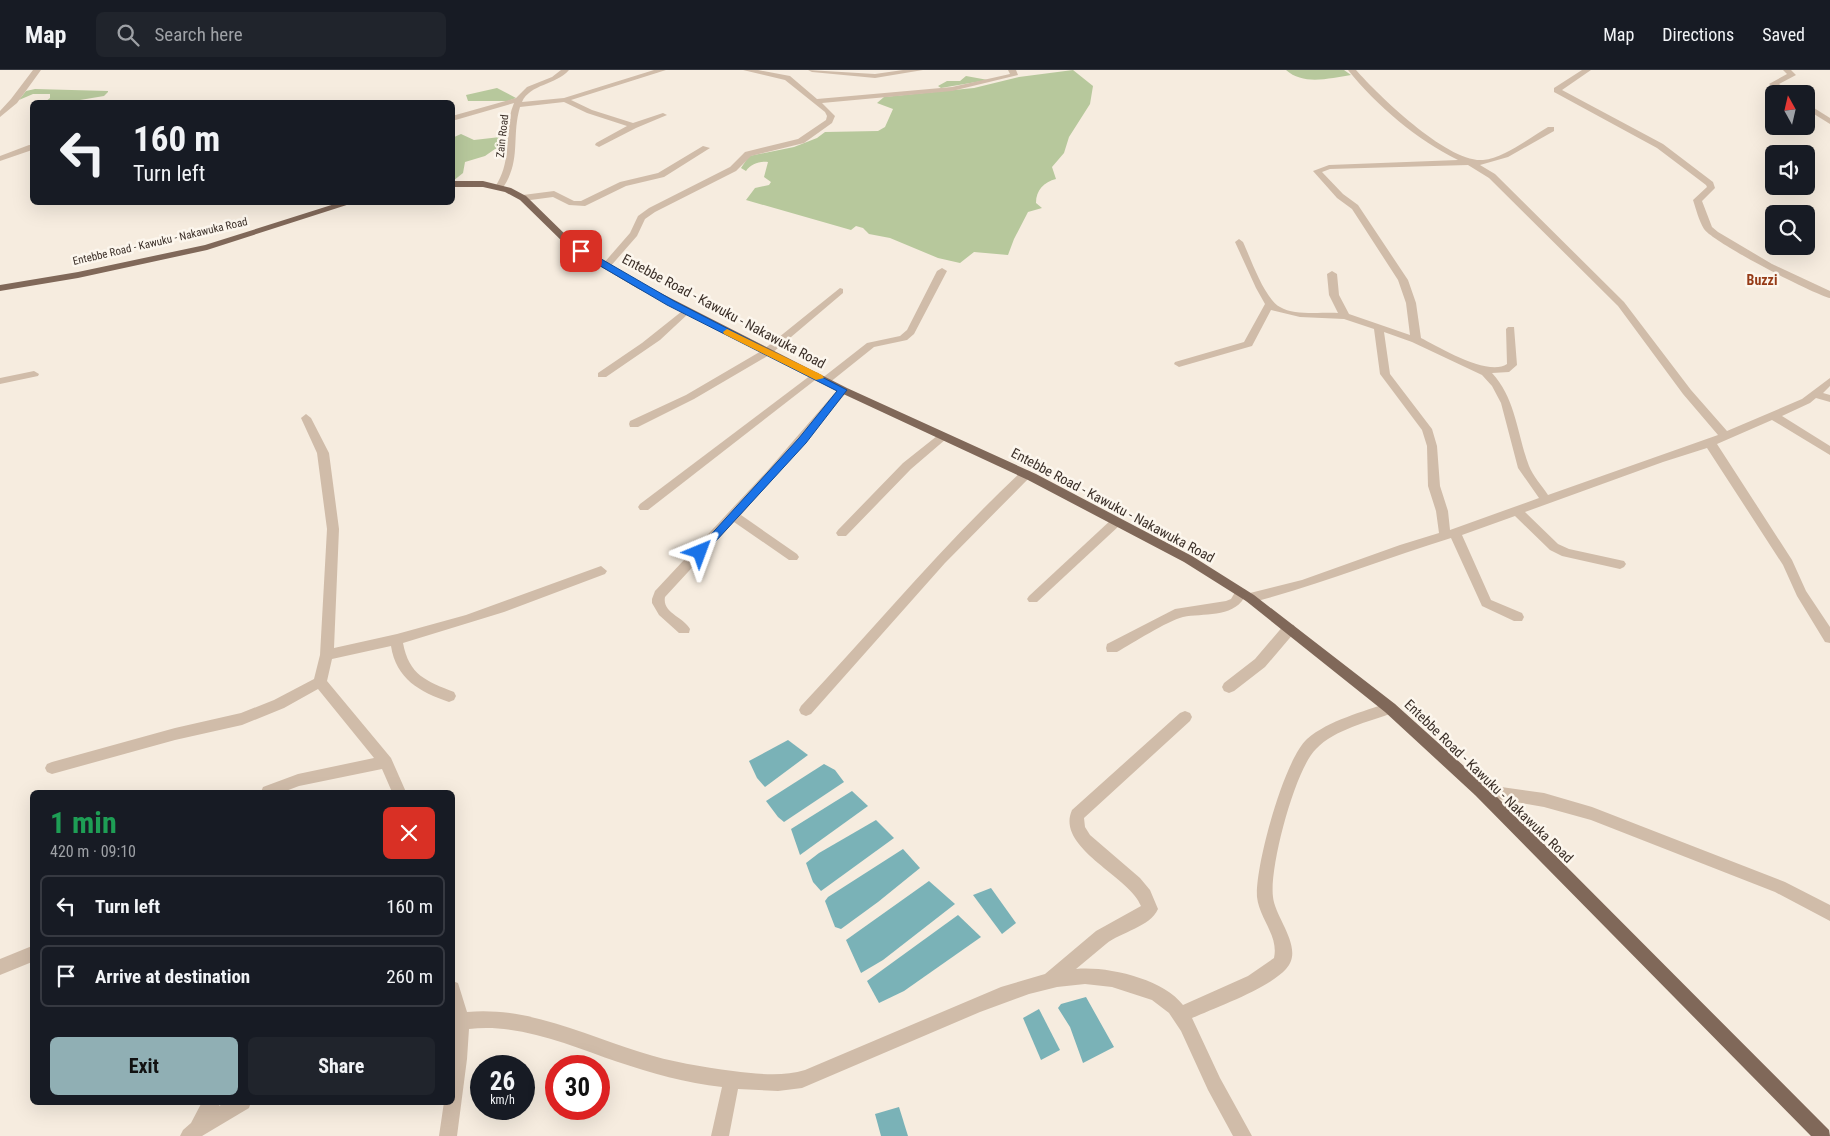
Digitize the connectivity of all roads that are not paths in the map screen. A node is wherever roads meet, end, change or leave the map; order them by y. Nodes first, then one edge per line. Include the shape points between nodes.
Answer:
1 (37, 70) edge
2 (565, 70) edge
3 (662, 70) edge
4 (747, 70) edge
5 (791, 70) edge
6 (812, 70) edge
7 (918, 70) edge
8 (1012, 70) edge
9 (1352, 70) edge
10 (1587, 70) edge
11 (1787, 70) edge
12 (777, 75) junction
13 (1775, 85) edge
14 (565, 100) junction
15 (816, 101) junction
16 (519, 102) junction
17 (1815, 112) edge
18 (663, 114) dead end
19 (0, 115) edge
20 (455, 118) edge
21 (1830, 122) edge
22 (633, 126) junction
23 (1551, 129) dead end
24 (599, 145) dead end
25 (30, 148) edge
26 (706, 148) dead end
27 (0, 159) edge
28 (1473, 163) junction
29 (455, 184) edge
30 (499, 186) junction
31 (524, 198) junction
32 (342, 205) edge
33 (1239, 242) dead end
34 (606, 266) junction
35 (942, 271) dead end
36 (1332, 274) dead end
37 (0, 288) edge
38 (840, 292) dead end
39 (1830, 295) edge
40 (1270, 304) junction
41 (686, 311) junction
42 (1345, 316) junction
43 (1378, 326) junction
44 (1511, 329) dead end
45 (1416, 340) junction
46 (767, 352) junction
47 (1180, 364) dead end
48 (1481, 368) junction
49 (34, 374) dead end
50 (602, 375) dead end
51 (820, 378) junction
52 (0, 381) edge
53 (1830, 381) edge
54 (843, 390) junction
55 (1816, 394) junction
56 (1830, 400) edge
57 (1774, 416) junction
58 (306, 418) dead end
59 (634, 424) dead end
60 (942, 436) junction
61 (1726, 437) junction
62 (1710, 443) junction
63 (1830, 451) edge
64 (1026, 474) junction
65 (1546, 500) junction
66 (644, 507) dead end
67 (1516, 510) junction
68 (734, 516) junction
69 (1116, 522) junction
70 (842, 532) dead end
71 (1450, 534) junction
72 (793, 557) dead end
73 (1620, 564) dead end
74 (601, 571) dead end
75 (1245, 595) junction
76 (1034, 600) dead end
77 (1518, 617) dead end
78 (684, 629) dead end
79 (1289, 629) junction
80 (1830, 638) edge
81 (396, 641) junction
82 (1112, 648) dead end
83 (327, 655) junction
84 (320, 682) junction
85 (1229, 687) dead end
86 (449, 696) dead end
87 (1390, 708) junction
88 (806, 710) dead end
89 (1185, 717) dead end
90 (386, 762) junction
91 (52, 768) dead end
92 (273, 790) edge
93 (398, 790) edge
94 (1480, 790) junction
95 (1830, 913) edge
96 (30, 955) edge
97 (0, 967) edge
98 (1048, 981) junction
99 (455, 1008) edge
100 (1180, 1015) junction
101 (457, 1021) edge
102 (732, 1079) junction
103 (455, 1087) edge
104 (210, 1105) edge
105 (238, 1105) edge
106 (452, 1105) edge
107 (193, 1133) edge
108 (448, 1136) edge
109 (720, 1136) edge
110 (1243, 1136) edge
111 (1823, 1136) edge

1 - 19 street
2 - 16 street, Zain Road via 525,93
3 - 14 street
4 - 12 street
5 - 12 street
6 - 7 street via 875,76
8 - 15 street via 1014,75 952,89
9 - 28 street via 1393,111 1453,154
10 - 39 street via 1557,90 1660,146 1710,184 1706,193 1697,200 1708,228 1715,234 1769,266
11 - 13 street via 1792,75
12 - 15 street via 787,78
14 - 16 street
14 - 22 street via 584,111
15 - 34 street via 831,116 829,121 801,141 748,154 733,169 652,210 641,218 634,234
16 - 20 street
16 - 30 street, Zain Road via 513,123 509,170
17 - 21 street
18 - 22 street
22 - 24 street
23 - 28 street via 1497,159
25 - 27 street
26 - 31 street via 661,174 623,184 582,204 554,194
28 - 45 street via 1329,167 1316,171 1355,207 1403,280 1411,303
28 - 61 street via 1492,176 1621,304 1687,392
29 - 30 main road, Entebbe Road - Kawuku - Nakawuka Road
30 - 31 main road, Entebbe Road - Kawuku - Nakawuka Road
31 - 34 main road, Entebbe Road - Kawuku - Nakawuka Road via 560,236
32 - 37 main road, Entebbe Road - Kawuku - Nakawuka Road via 207,247
33 - 40 street
34 - 41 main road, Entebbe Road - Kawuku - Nakawuka Road
35 - 51 street via 910,332 903,338 871,345
36 - 42 street via 1334,295
38 - 46 street
40 - 42 street via 1275,309 1288,312
40 - 47 street via 1248,344
41 - 46 main road, Entebbe Road - Kawuku - Nakawuka Road
41 - 50 street via 648,345
42 - 43 street
43 - 45 street
43 - 71 street via 1385,374 1427,429 1432,446 1434,486
44 - 48 street via 1512,366 1506,371
45 - 48 street
46 - 51 main road, Entebbe Road - Kawuku - Nakawuka Road
46 - 59 street
48 - 65 street via 1496,384 1506,403 1524,468
49 - 52 street
51 - 54 main road, Entebbe Road - Kawuku - Nakawuka Road
51 - 66 street
53 - 55 street
54 - 60 main road, Entebbe Road - Kawuku - Nakawuka Road
54 - 68 street
55 - 56 street
55 - 57 street
57 - 61 street
57 - 63 street
58 - 83 street via 323,453 333,529
60 - 64 main road, Entebbe Road - Kawuku - Nakawuka Road
60 - 70 street via 900,472
61 - 62 street
62 - 65 street
62 - 80 street via 1788,562 1801,593
64 - 69 main road, Entebbe Road - Kawuku - Nakawuka Road
64 - 88 street via 970,527
65 - 67 street
67 - 71 street
67 - 73 street via 1560,550
68 - 72 street
68 - 78 street via 659,595 659,608
69 - 75 main road, Entebbe Road - Kawuku - Nakawuka Road via 1188,559
69 - 76 street
71 - 75 street via 1304,584
71 - 77 street via 1486,603
74 - 81 street via 485,615
75 - 79 main road, Entebbe Road - Kawuku - Nakawuka Road
75 - 82 street via 1229,606 1179,613
79 - 85 street via 1260,663
79 - 87 main road, Entebbe Road - Kawuku - Nakawuka Road
81 - 83 street
81 - 86 street via 398,658 407,673 418,683
83 - 84 street
84 - 90 street
84 - 91 street via 242,719
87 - 94 main road, Entebbe Road - Kawuku - Nakawuka Road
87 - 100 street via 1326,734 1301,754 1282,811 1265,881 1265,898 1283,949 1281,963 1254,982
89 - 98 street via 1077,815 1075,825 1082,838 1136,884 1148,899 1150,908 1102,937
90 - 92 street via 298,780
90 - 93 street
94 - 95 street via 1544,800 1592,814 1780,887
94 - 111 main road, Entebbe Road - Kawuku - Nakawuka Road
96 - 97 street
98 - 100 street via 1103,977 1128,982 1167,1000
98 - 102 street via 1011,991 797,1081
99 - 101 street
100 - 110 street
101 - 102 street via 504,1022 544,1028 642,1062
101 - 103 street via 459,1059
102 - 109 street
104 - 107 street
105 - 107 street
106 - 108 street

